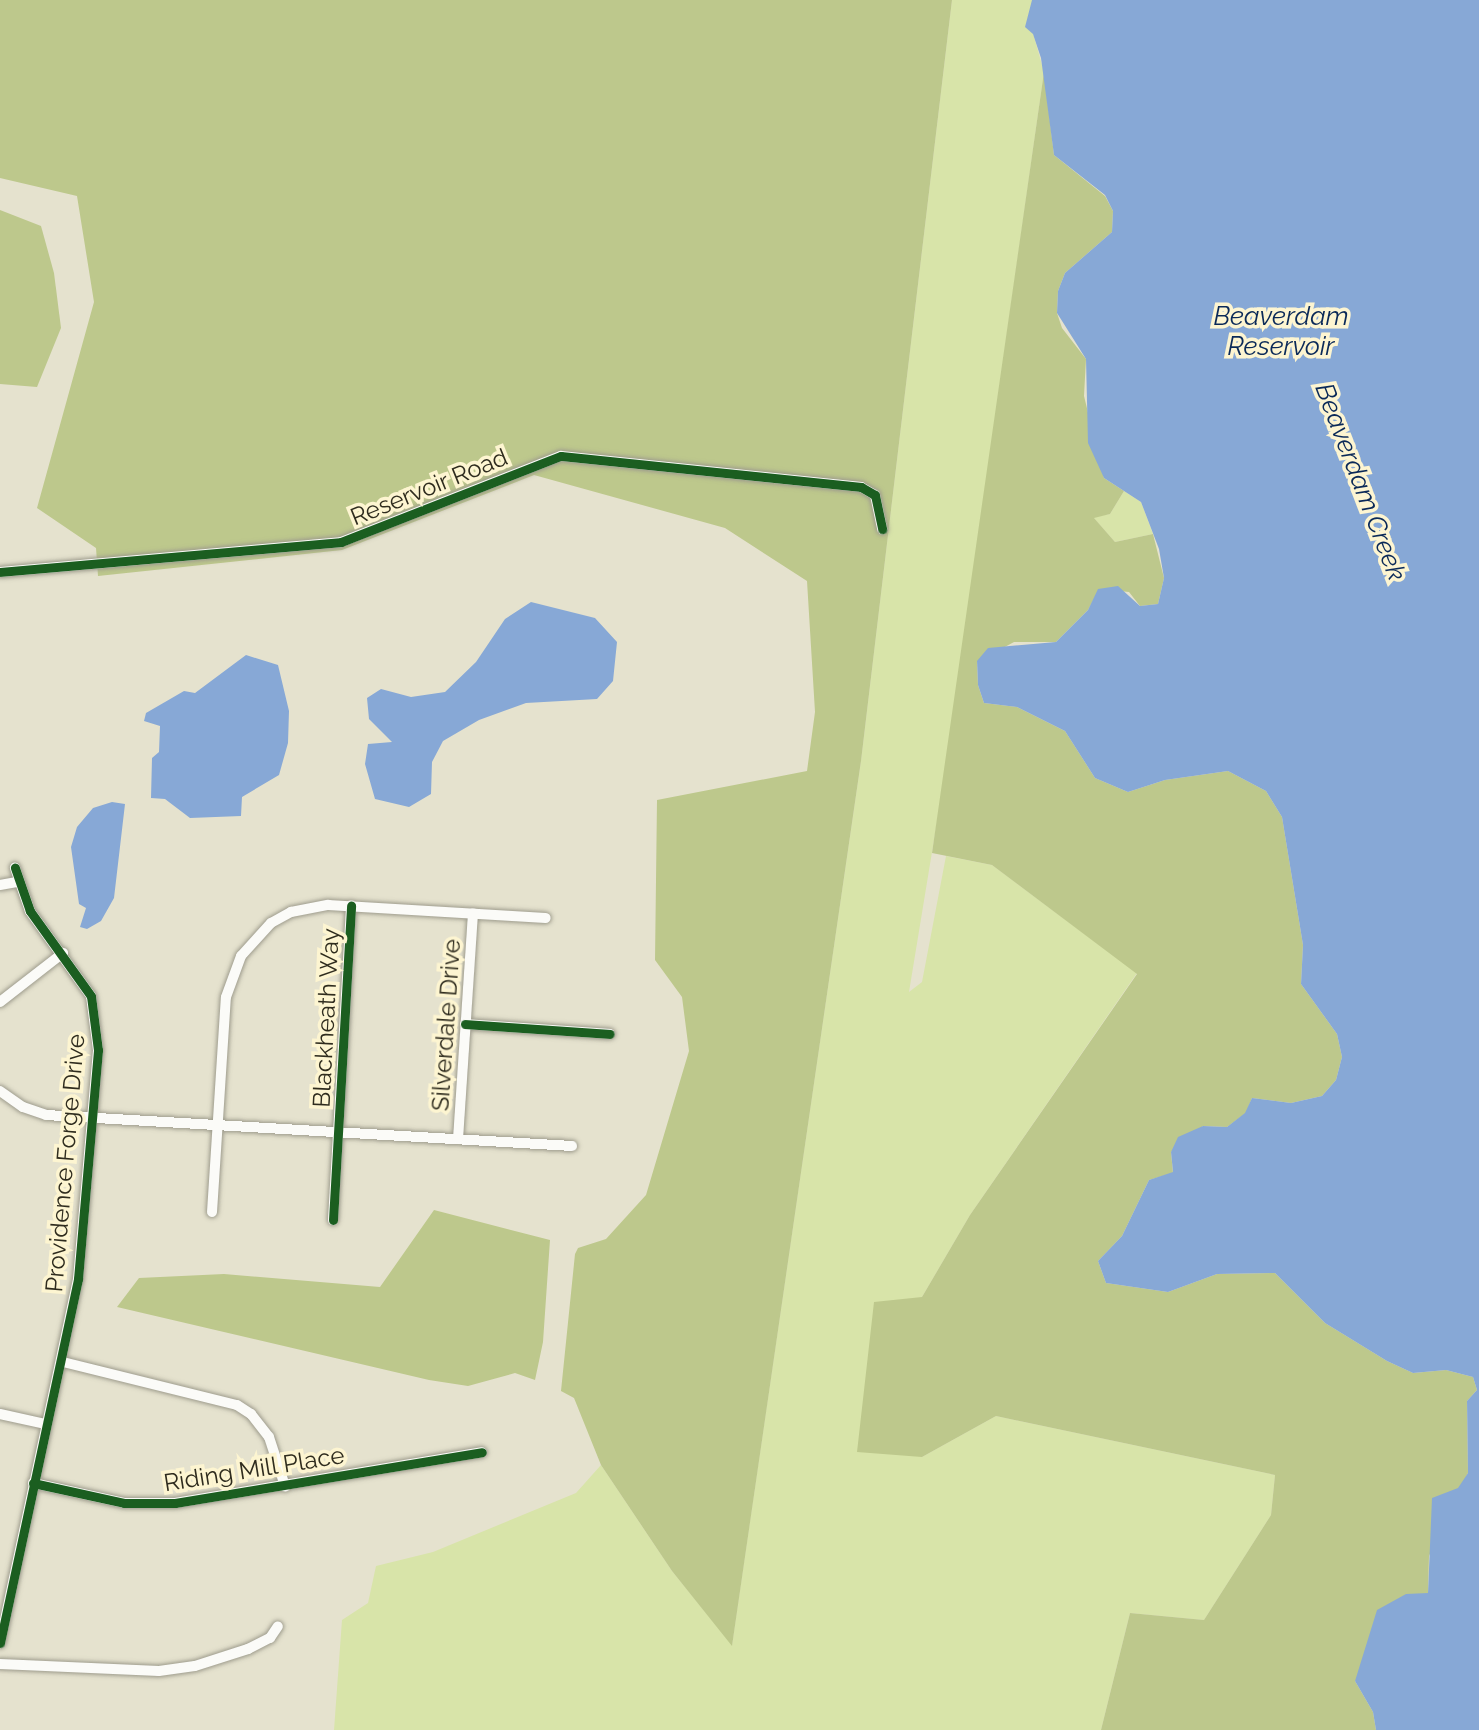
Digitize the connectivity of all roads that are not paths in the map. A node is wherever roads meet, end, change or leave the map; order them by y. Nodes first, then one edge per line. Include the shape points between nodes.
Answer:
1 (881, 528) dead end
2 (0, 572) edge
3 (15, 868) dead end
4 (17, 882) junction
5 (0, 884) edge
6 (351, 906) junction
7 (473, 913) junction
8 (546, 918) dead end
9 (63, 953) junction
10 (0, 1002) edge
11 (466, 1024) junction
12 (610, 1034) dead end
13 (2, 1098) edge
14 (92, 1116) junction
15 (220, 1124) junction
16 (339, 1132) junction
17 (458, 1139) junction
18 (572, 1146) dead end
19 (212, 1212) dead end
20 (333, 1220) dead end
21 (62, 1362) junction
22 (0, 1414) edge
23 (46, 1424) junction
24 (482, 1452) dead end
25 (33, 1483) junction
26 (285, 1486) junction
27 (278, 1626) dead end
28 (0, 1643) edge
29 (0, 1664) edge

1 - 2 street, Reservoir Road via 875,495 861,487 561,456 341,542
3 - 4 street, Providence Forge Drive
4 - 5 street
4 - 9 street, Providence Forge Drive via 30,911
6 - 7 street
6 - 15 street via 291,912 271,923 241,956 226,997
6 - 16 street, Blackheath Way
7 - 8 street
7 - 11 street, Silverdale Drive
9 - 10 street
9 - 14 street, Providence Forge Drive via 91,996 96,1021
11 - 12 street
11 - 17 street, Silverdale Drive
13 - 14 street via 46,1115
14 - 15 street
14 - 21 street, Providence Forge Drive via 83,1245
15 - 16 street
15 - 19 street
16 - 17 street
16 - 20 street, Blackheath Way
17 - 18 street
21 - 23 street, Providence Forge Drive
21 - 26 street via 236,1405 251,1414 269,1437
22 - 23 street
23 - 25 street, Providence Forge Drive
24 - 26 street, Riding Mill Place
25 - 26 street, Riding Mill Place via 101,1499 152,1504
25 - 28 street, Providence Forge Drive
27 - 29 street via 270,1638 248,1649 195,1666 159,1671

